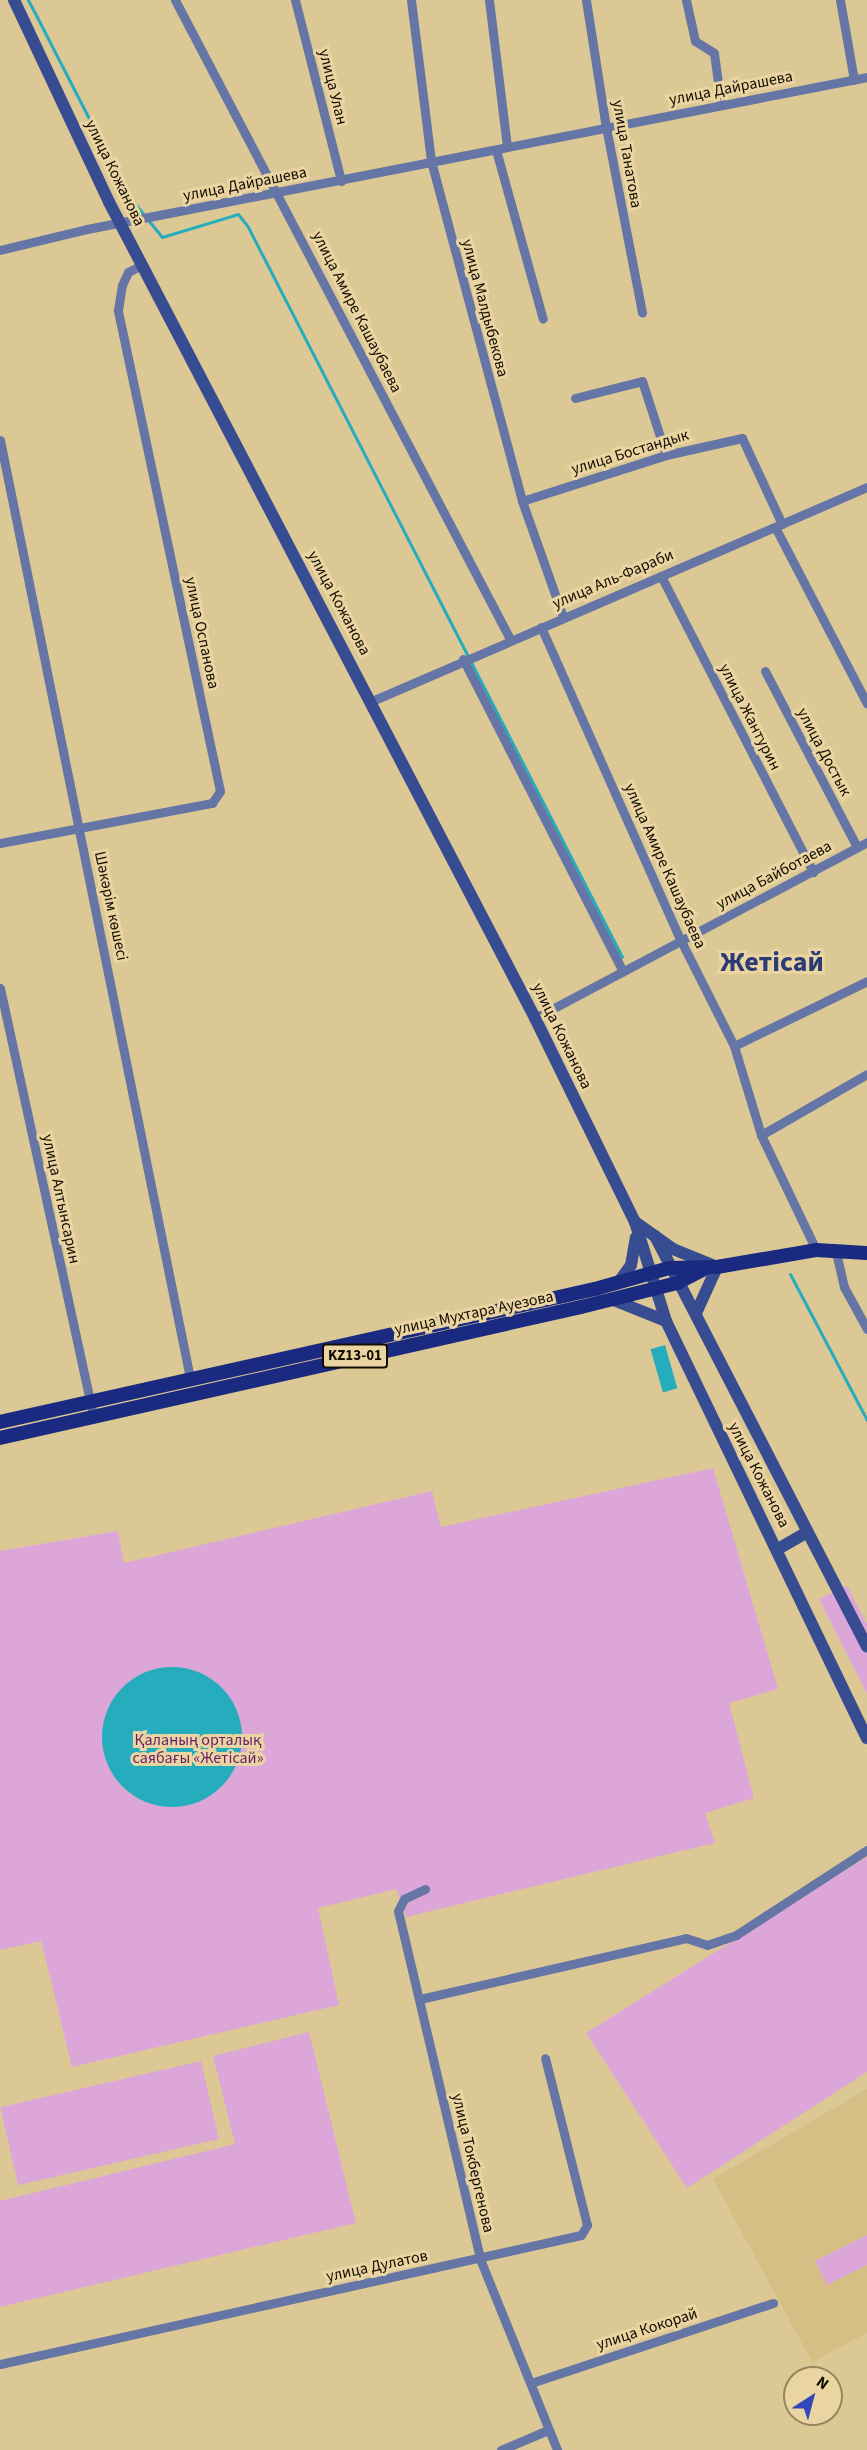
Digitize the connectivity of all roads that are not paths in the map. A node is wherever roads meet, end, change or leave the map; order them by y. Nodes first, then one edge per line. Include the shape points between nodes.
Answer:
1 (14, 0) edge
2 (175, 0) edge
3 (295, 0) edge
4 (411, 0) edge
5 (489, 0) edge
6 (586, 0) edge
7 (686, 0) edge
8 (840, 0) edge
9 (867, 77) edge
10 (854, 80) junction
11 (721, 105) junction
12 (606, 127) junction
13 (507, 147) junction
14 (496, 150) junction
15 (431, 161) junction
16 (341, 181) junction
17 (278, 193) junction
18 (121, 224) junction
19 (0, 250) edge
20 (142, 265) junction
21 (642, 313) dead end
22 (543, 319) dead end
23 (575, 398) dead end
24 (0, 440) edge
25 (666, 455) junction
26 (867, 487) edge
27 (522, 501) junction
28 (778, 526) junction
29 (661, 576) junction
30 (563, 617) junction
31 (541, 627) junction
32 (510, 639) junction
33 (463, 659) junction
34 (765, 671) dead end
35 (372, 701) junction
36 (867, 704) edge
37 (80, 827) junction
38 (867, 842) edge
39 (0, 843) edge
40 (857, 847) junction
41 (813, 872) junction
42 (681, 941) junction
43 (623, 971) junction
44 (867, 981) edge
45 (0, 988) edge
46 (535, 1018) junction
47 (734, 1046) junction
48 (867, 1074) edge
49 (761, 1135) junction
50 (635, 1222) junction
51 (636, 1236) junction
52 (655, 1236) junction
53 (835, 1248) junction
54 (816, 1250) junction
55 (867, 1253) edge
56 (712, 1267) junction
57 (669, 1268) junction
58 (649, 1272) junction
59 (618, 1283) junction
60 (676, 1283) junction
61 (655, 1287) junction
62 (610, 1298) junction
63 (696, 1313) junction
64 (666, 1321) junction
65 (867, 1329) edge
66 (190, 1378) junction
67 (92, 1408) junction
68 (0, 1422) edge
69 (0, 1438) edge
70 (806, 1533) junction
71 (778, 1549) junction
72 (867, 1647) edge
73 (867, 1738) edge
74 (867, 1850) edge
75 (425, 1888) dead end
76 (420, 1999) junction
77 (546, 2058) dead end
78 (480, 2259) junction
79 (773, 2303) dead end
80 (0, 2364) edge
81 (531, 2383) junction
82 (548, 2430) junction
83 (501, 2450) edge
84 (557, 2450) edge

1 - 18 main road, улица Кожанова
2 - 17 street, улица Амире Кашаубаева
3 - 16 street, улица Улан
4 - 15 street, улица Малдыбекова
5 - 13 street
6 - 12 street, улица Танатова
7 - 11 street via 695,41 714,53
8 - 10 street
9 - 10 street, улица Дайрашева
10 - 11 street, улица Дайрашева
11 - 12 street, улица Дайрашева
12 - 13 street, улица Дайрашева
12 - 21 street, улица Танатова
13 - 14 street, улица Дайрашева
14 - 15 street, улица Дайрашева
14 - 22 street
15 - 16 street, улица Дайрашева
15 - 27 street, улица Малдыбекова
16 - 17 street, улица Дайрашева
17 - 18 street, улица Дайрашева
17 - 32 street, улица Амире Кашаубаева
18 - 19 street, улица Дайрашева
18 - 20 main road, улица Кожанова
20 - 35 main road, улица Кожанова
20 - 37 street, улица Оспанова via 125,279 118,310 220,791 212,803
23 - 25 street via 642,381
24 - 37 street, Шәкәрім көшесі
25 - 27 street, улица Бостандык
25 - 28 street, улица Бостандык via 742,438 747,442
26 - 28 street, улица Аль-Фараби
27 - 30 street, улица Малдыбекова
28 - 29 street, улица Аль-Фараби
28 - 36 street
29 - 30 street, улица Аль-Фараби
29 - 41 street, улица Жантурин
30 - 31 street, улица Аль-Фараби
31 - 32 street, улица Аль-Фараби
31 - 42 street, улица Амире Кашаубаева
32 - 33 street, улица Аль-Фараби
33 - 35 street, улица Аль-Фараби
33 - 43 street
34 - 40 street, улица Достык
35 - 46 main road, улица Кожанова
37 - 39 street, улица Оспанова
37 - 66 street, Шәкәрім көшесі
38 - 40 street, улица Байботаева
40 - 41 street, улица Байботаева
41 - 42 street, улица Байботаева
42 - 43 street, улица Байботаева
42 - 47 street, улица Амире Кашаубаева
43 - 46 street, улица Байботаева
44 - 47 street
45 - 67 street, улица Алтынсарин
46 - 50 main road, улица Кожанова
47 - 49 street, улица Амире Кашаубаева
48 - 49 street
49 - 54 street, улица Амире Кашаубаева
50 - 51 main road, улица Кожанова
50 - 52 main road, улица Кожанова
51 - 58 main road, улица Кожанова
51 - 59 main road via 631,1265
52 - 56 main road
52 - 57 main road, улица Кожанова
53 - 54 main road, улица Мухтара Ауезова / KZ13-01
53 - 55 main road, улица Мухтара Ауезова / KZ13-01
53 - 65 street via 844,1287
54 - 56 main road, улица Мухтара Ауезова / KZ13-01
56 - 57 main road, улица Мухтара Ауезова / KZ13-01
56 - 60 main road, улица Мухтара Ауезова / KZ13-01
56 - 63 main road
57 - 58 main road, улица Мухтара Ауезова / KZ13-01
57 - 60 main road, улица Кожанова
58 - 59 main road, улица Мухтара Ауезова / KZ13-01
58 - 61 main road, улица Кожанова
59 - 66 main road, улица Мухтара Ауезова / KZ13-01
60 - 61 main road, улица Мухтара Ауезова / KZ13-01
60 - 63 main road, улица Кожанова
61 - 62 main road, улица Мухтара Ауезова / KZ13-01
61 - 64 main road, улица Кожанова
62 - 64 main road
62 - 67 main road, улица Мухтара Ауезова / KZ13-01
63 - 70 main road, улица Кожанова
64 - 71 main road, улица Кожанова
66 - 67 main road, улица Мухтара Ауезова / KZ13-01
67 - 68 main road, улица Мухтара Ауезова / KZ13-01
67 - 69 main road, улица Мухтара Ауезова / KZ13-01
70 - 71 main road
70 - 72 main road, улица Кожанова
71 - 73 main road, улица Кожанова
74 - 76 street via 736,1935 706,1945 686,1938
75 - 76 street, улица Токбергенова via 397,1905
76 - 78 street, улица Токбергенова
77 - 78 street, улица Дулатов via 586,2231
78 - 80 street, улица Дулатов
78 - 81 street, улица Токбергенова
79 - 81 street, улица Кокорай
81 - 82 street, улица Токбергенова
82 - 83 street
82 - 84 street, улица Токбергенова

